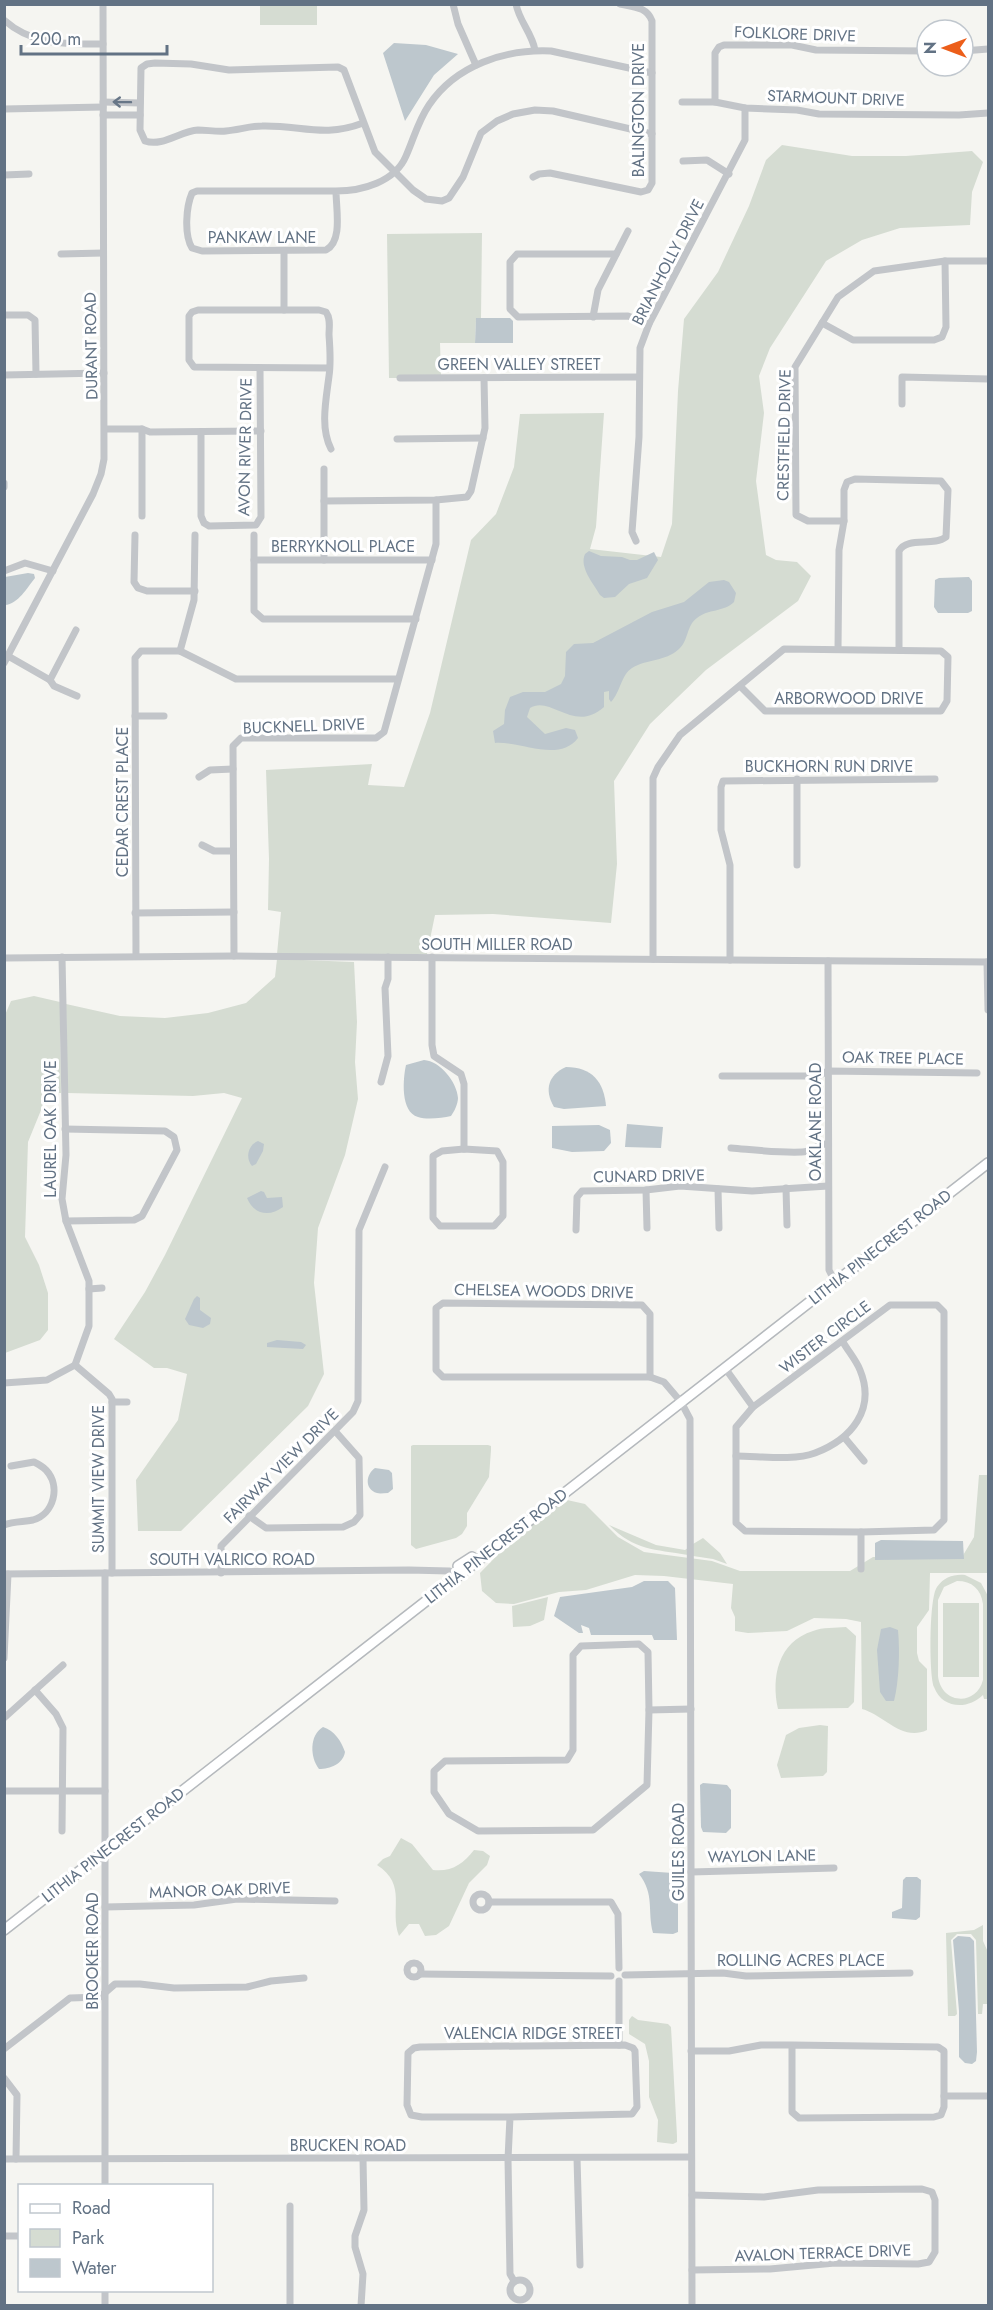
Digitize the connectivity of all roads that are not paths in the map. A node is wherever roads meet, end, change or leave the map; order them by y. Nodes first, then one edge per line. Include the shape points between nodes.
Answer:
1 (103, 4) edge
2 (453, 4) edge
3 (516, 4) edge
4 (620, 4) edge
5 (4, 20) edge
6 (103, 44) junction
7 (535, 50) junction
8 (915, 51) edge
9 (476, 64) junction
10 (652, 73) junction
11 (682, 102) dead end
12 (715, 102) junction
13 (140, 103) junction
14 (103, 108) junction
15 (746, 108) junction
16 (4, 109) edge
17 (988, 113) edge
18 (140, 115) junction
19 (363, 123) junction
20 (652, 134) junction
21 (683, 160) dead end
22 (394, 172) junction
23 (29, 174) dead end
24 (729, 174) junction
25 (4, 175) edge
26 (533, 177) dead end
27 (336, 191) junction
28 (628, 231) dead end
29 (284, 251) junction
30 (103, 253) junction
31 (61, 254) dead end
32 (616, 254) junction
33 (945, 261) junction
34 (988, 261) edge
35 (284, 310) junction
36 (4, 315) edge
37 (593, 317) junction
38 (822, 323) junction
39 (650, 324) junction
40 (330, 368) junction
41 (261, 369) junction
42 (104, 373) junction
43 (36, 374) junction
44 (4, 375) edge
45 (639, 377) junction
46 (400, 378) dead end
47 (484, 378) junction
48 (988, 379) edge
49 (902, 405) dead end
50 (639, 426) junction
51 (648, 426) dead end
52 (105, 429) junction
53 (142, 429) junction
54 (261, 431) junction
55 (201, 432) junction
56 (483, 438) junction
57 (397, 439) dead end
58 (331, 449) dead end
59 (324, 469) dead end
60 (4, 483) edge
61 (4, 487) edge
62 (324, 501) junction
63 (436, 501) junction
64 (142, 516) dead end
65 (844, 521) junction
66 (135, 535) dead end
67 (195, 535) dead end
68 (254, 535) dead end
69 (636, 541) dead end
70 (254, 560) junction
71 (324, 560) junction
72 (432, 560) junction
73 (4, 571) edge
74 (53, 571) junction
75 (195, 591) junction
76 (416, 619) junction
77 (76, 630) dead end
78 (838, 649) junction
79 (899, 650) junction
80 (180, 651) junction
81 (6, 659) edge
82 (398, 679) junction
83 (50, 680) junction
84 (740, 686) junction
85 (77, 696) dead end
86 (135, 716) junction
87 (164, 716) dead end
88 (233, 770) junction
89 (199, 777) dead end
90 (797, 779) junction
91 (935, 779) dead end
92 (202, 845) dead end
93 (233, 850) junction
94 (797, 865) dead end
95 (234, 912) junction
96 (135, 913) junction
97 (135, 956) junction
98 (234, 956) junction
99 (62, 957) junction
100 (388, 957) junction
101 (432, 957) junction
102 (4, 958) edge
103 (653, 959) junction
104 (730, 960) junction
105 (828, 961) junction
106 (988, 962) edge
107 (988, 1010) edge
108 (828, 1071) junction
109 (977, 1073) dead end
110 (722, 1076) dead end
111 (381, 1082) dead end
112 (65, 1129) junction
113 (828, 1144) junction
114 (731, 1148) dead end
115 (464, 1149) junction
116 (988, 1163) edge
117 (385, 1167) dead end
118 (828, 1186) junction
119 (786, 1188) junction
120 (718, 1189) junction
121 (646, 1190) junction
122 (66, 1221) junction
123 (787, 1225) dead end
124 (647, 1228) dead end
125 (719, 1228) dead end
126 (576, 1230) dead end
127 (835, 1282) junction
128 (102, 1288) dead end
129 (89, 1289) junction
130 (843, 1342) junction
131 (75, 1365) junction
132 (725, 1368) junction
133 (650, 1377) junction
134 (4, 1383) edge
135 (112, 1402) junction
136 (127, 1402) dead end
137 (681, 1402) junction
138 (753, 1407) junction
139 (334, 1431) junction
140 (844, 1437) junction
141 (736, 1456) junction
142 (864, 1461) dead end
143 (11, 1466) dead end
144 (249, 1516) junction
145 (4, 1525) edge
146 (861, 1532) junction
147 (861, 1569) dead end
148 (459, 1570) junction
149 (108, 1573) junction
150 (221, 1573) junction
151 (6, 1574) edge
152 (4, 1658) edge
153 (63, 1665) dead end
154 (35, 1690) junction
155 (691, 1709) junction
156 (649, 1710) junction
157 (4, 1718) edge
158 (63, 1790) junction
159 (4, 1791) edge
160 (105, 1791) junction
161 (62, 1831) dead end
162 (105, 1851) junction
163 (834, 1868) dead end
164 (691, 1872) junction
165 (335, 1901) dead end
166 (489, 1902) dead end
167 (105, 1907) junction
168 (4, 1930) edge
169 (619, 1968) junction
170 (692, 1973) junction
171 (910, 1973) dead end
172 (420, 1974) dead end
173 (625, 1975) junction
174 (611, 1976) junction
175 (304, 1978) dead end
176 (619, 1981) junction
177 (106, 1990) junction
178 (619, 2045) junction
179 (792, 2045) junction
180 (4, 2049) edge
181 (691, 2051) junction
182 (4, 2078) edge
183 (944, 2096) junction
184 (988, 2096) edge
185 (510, 2117) junction
186 (691, 2157) junction
187 (105, 2158) junction
188 (576, 2158) junction
189 (4, 2159) edge
190 (16, 2159) junction
191 (363, 2159) junction
192 (508, 2159) junction
193 (105, 2184) edge
194 (692, 2195) junction
195 (290, 2206) dead end
196 (580, 2265) dead end
197 (692, 2270) junction
198 (514, 2281) dead end
199 (290, 2306) edge
200 (361, 2306) edge
201 (692, 2306) edge

1 - 6 street, DURANT ROAD
2 - 9 street
3 - 7 street
4 - 10 street, BALINGTON DRIVE via 649,12
5 - 6 street via 37,40
6 - 14 street, DURANT ROAD
7 - 9 street, PANKAW LANE
7 - 10 street, PANKAW LANE
8 - 12 street, FOLKLORE DRIVE via 724,45 715,53
9 - 22 street, PANKAW LANE via 450,81 430,103 405,158
10 - 20 street, BALINGTON DRIVE
11 - 12 street, STARMOUNT DRIVE
12 - 15 street, STARMOUNT DRIVE
13 -> 14 street
13 - 18 street
13 - 19 street via 141,68 147,64 191,64 229,70 338,66 345,70
14 - 16 street
14 - 18 street
14 - 30 street, DURANT ROAD
15 - 17 street, STARMOUNT DRIVE via 819,114
15 - 24 street, BRIANHOLLY DRIVE via 746,140
18 - 19 street via 140,130 149,142 198,130 261,126 329,132
19 - 22 street via 375,152
20 - 22 street via 535,110 513,114 481,133 463,177 449,198 426,199
20 - 26 street, BALINGTON DRIVE via 652,183 648,190 641,192 550,173
21 - 24 street via 707,160
22 - 27 street, PANKAW LANE via 366,188
23 - 25 street
24 - 39 street, BRIANHOLLY DRIVE
27 - 29 street, PANKAW LANE via 336,240 332,247
27 - 29 street, PANKAW LANE via 192,193 188,202 188,242 192,248
28 - 32 street
29 - 35 street
30 - 31 street
30 - 42 street, DURANT ROAD
32 - 37 street via 598,290
32 - 37 street via 517,254 510,262 510,309 518,317
33 - 34 street, CRESTFIELD DRIVE
33 - 38 street, CRESTFIELD DRIVE via 874,272 838,297
33 - 38 street via 946,327 942,337 853,340
35 - 40 street via 320,310 328,316
35 - 41 street via 198,310 189,316 189,360 194,367
36 - 43 street via 28,315 35,320
37 - 39 street via 628,316
38 - 65 street, CRESTFIELD DRIVE via 795,367 796,515 808,521
39 - 45 street, BRIANHOLLY DRIVE via 640,348
40 - 41 street
40 - 58 street via 326,439
41 - 54 street, AVON RIVER DRIVE
42 - 43 street
42 - 52 street, DURANT ROAD
43 - 44 street
45 - 47 street, GREEN VALLEY STREET
45 - 50 street, BRIANHOLLY DRIVE
46 - 47 street, GREEN VALLEY STREET
47 - 56 street
48 - 49 street via 902,377
50 - 51 street
50 - 69 street, BRIANHOLLY DRIVE via 632,532
52 - 53 street
52 - 74 street, DURANT ROAD via 104,459 97,484
53 - 55 street
53 - 64 street
54 - 55 street
54 - 55 street, AVON RIVER DRIVE via 261,517 250,527 209,526 204,522
56 - 57 street
56 - 63 street via 467,497
59 - 62 street
60 - 61 street
62 - 63 street
62 - 71 street
63 - 72 street, BUCKNELL DRIVE
65 - 78 street via 839,550
65 - 79 street via 844,490 850,480 937,480 947,486 946,537 939,542 906,544 899,551
66 - 75 street via 134,582 138,588
67 - 75 street
68 - 70 street
70 - 71 street, BERRYKNOLL PLACE
70 - 76 street via 254,611 263,619
71 - 72 street, BERRYKNOLL PLACE
72 - 76 street, BUCKNELL DRIVE
73 - 74 street via 25,563
74 - 81 street, DURANT ROAD
75 - 80 street
76 - 82 street, BUCKNELL DRIVE
77 - 83 street
78 - 79 street, ARBORWOOD DRIVE
78 - 84 street, ARBORWOOD DRIVE via 784,650
79 - 84 street, ARBORWOOD DRIVE via 941,651 948,657 947,701 941,711 765,711
80 - 82 street via 236,680
80 - 86 street, CEDAR CREST PLACE via 141,651 135,658
81 - 83 street
82 - 88 street, BUCKNELL DRIVE via 384,732 376,738 241,738 233,746
83 - 85 street via 54,686
84 - 103 street, ARBORWOOD DRIVE via 680,735 653,778
86 - 87 street
86 - 96 street, CEDAR CREST PLACE
88 - 89 street via 210,770
88 - 93 street, BUCKNELL DRIVE
90 - 91 street, BUCKHORN RUN DRIVE
90 - 94 street
90 - 104 street, BUCKHORN RUN DRIVE via 723,781 721,830 730,865
92 - 93 street via 214,851
93 - 95 street, BUCKNELL DRIVE
95 - 96 street
95 - 98 street, BUCKNELL DRIVE
96 - 97 street, CEDAR CREST PLACE
97 - 98 street, SOUTH MILLER ROAD
97 - 99 street, SOUTH MILLER ROAD
98 - 100 street, SOUTH MILLER ROAD
99 - 102 street, SOUTH MILLER ROAD
99 - 112 street, LAUREL OAK DRIVE
100 - 101 street, SOUTH MILLER ROAD
100 - 111 street via 388,1056
101 - 103 street, SOUTH MILLER ROAD
101 - 115 street via 432,1045 434,1056 461,1074
103 - 104 street, SOUTH MILLER ROAD
104 - 105 street, SOUTH MILLER ROAD
105 - 106 street, SOUTH MILLER ROAD
105 - 108 street, OAKLANE ROAD
106 - 107 street
108 - 109 street, OAK TREE PLACE
108 - 110 street, OAK TREE PLACE via 818,1076
108 - 113 street, OAKLANE ROAD
112 - 122 street, LAUREL OAK DRIVE via 62,1199
112 - 122 street via 165,1131 174,1137 177,1150 142,1216 134,1220
113 - 114 street via 805,1152
113 - 118 street, OAKLANE ROAD
115 - 115 street via 498,1151 503,1162 503,1216 494,1226 440,1226 433,1218 433,1156
116 - 127 main road, LITHIA PINECREST ROAD
117 - 139 street, FAIRWAY VIEW DRIVE via 359,1230 358,1401
118 - 119 street, CUNARD DRIVE
118 - 127 street, OAKLANE ROAD via 829,1270
119 - 120 street, CUNARD DRIVE
119 - 123 street
120 - 121 street, CUNARD DRIVE via 680,1186
120 - 125 street
121 - 124 street
121 - 126 street, CUNARD DRIVE via 582,1191 577,1197
122 - 129 street, LAUREL OAK DRIVE
127 - 132 main road, LITHIA PINECREST ROAD
128 - 129 street
129 - 131 street, LAUREL OAK DRIVE via 89,1326
130 - 138 street, WISTER CIRCLE
130 - 140 street via 860,1369 866,1395 863,1413
130 - 146 street, WISTER CIRCLE via 890,1305 937,1305 944,1312 944,1520 934,1530
131 - 134 street via 47,1380
131 - 135 street, SUMMIT VIEW DRIVE via 109,1394
132 - 137 main road, LITHIA PINECREST ROAD
132 - 138 street
133 - 133 street, CHELSEA WOODS DRIVE via 443,1377 436,1370 436,1308 443,1303 642,1305 650,1314
133 - 137 street via 664,1382
135 - 136 street
135 - 149 street, SUMMIT VIEW DRIVE
137 - 148 main road, LITHIA PINECREST ROAD
137 - 155 street, GUILES ROAD via 690,1419
138 - 141 street, WISTER CIRCLE via 736,1427
139 - 144 street, FAIRWAY VIEW DRIVE
139 - 144 street via 359,1458 360,1515 354,1522 343,1527 266,1528
140 - 141 street via 815,1453 798,1456
140 - 142 street
141 - 146 street, WISTER CIRCLE via 736,1523 745,1531
143 - 145 street via 34,1462 46,1470 53,1480 55,1496 47,1511 34,1520
144 - 150 street, FAIRWAY VIEW DRIVE via 221,1546
146 - 147 street
148 - 150 street, SOUTH VALRICO ROAD
148 - 162 main road, LITHIA PINECREST ROAD
149 - 150 street, SOUTH VALRICO ROAD
149 - 151 street, SOUTH VALRICO ROAD
149 - 160 street, BROOKER ROAD
151 - 152 street
153 - 154 street
154 - 157 street
154 - 158 street via 57,1714 63,1728
155 - 156 street
155 - 164 street, GUILES ROAD
156 - 156 street via 648,1652 639,1644 580,1646 573,1655 573,1750 567,1760 445,1761 434,1771 434,1792 449,1814 478,1831 593,1830 647,1785
158 - 159 street
158 - 160 street
158 - 161 street
160 - 162 street, BROOKER ROAD
162 - 167 street, BROOKER ROAD
162 - 168 main road, LITHIA PINECREST ROAD
163 - 164 street, WAYLON LANE
164 - 170 street, GUILES ROAD
165 - 167 street, MANOR OAK DRIVE via 237,1899 194,1905
166 - 169 street via 611,1902 618,1914
167 - 177 street, BROOKER ROAD
169 - 173 street
169 - 174 street
170 - 171 street, ROLLING ACRES PLACE
170 - 173 street, ROLLING ACRES PLACE
170 - 181 street, GUILES ROAD
172 - 174 street
173 - 176 street
174 - 176 street
175 - 177 street via 247,1987 174,1988 140,1983 115,1984
176 - 178 street
177 - 180 street via 100,1997 70,1998
177 - 187 street, BROOKER ROAD
178 - 185 street, VALENCIA RIDGE STREET via 629,2046 635,2052 637,2107 632,2114
178 - 185 street, VALENCIA RIDGE STREET via 420,2047 408,2053 407,2105 411,2115
179 - 181 street
179 - 183 street via 938,2047 944,2051
179 - 183 street via 792,2112 799,2118 934,2117 941,2115
181 - 186 street, GUILES ROAD
182 - 190 street via 17,2095
183 - 184 street
185 - 192 street
186 - 188 street, BRUCKEN ROAD
186 - 194 street, GUILES ROAD
187 - 190 street, BRUCKEN ROAD
187 - 191 street, BRUCKEN ROAD
187 - 193 street, BROOKER ROAD
188 - 192 street, BRUCKEN ROAD
188 - 196 street
189 - 190 street, BRUCKEN ROAD
191 - 192 street, BRUCKEN ROAD
191 - 200 street via 364,2210 355,2236 363,2274
192 - 198 street via 510,2274
194 - 197 street, GUILES ROAD
194 - 197 street, AVALON TERRACE DRIVE via 764,2197 818,2190 922,2189 932,2192 935,2200 935,2252 929,2262
195 - 199 street
197 - 201 street, GUILES ROAD

